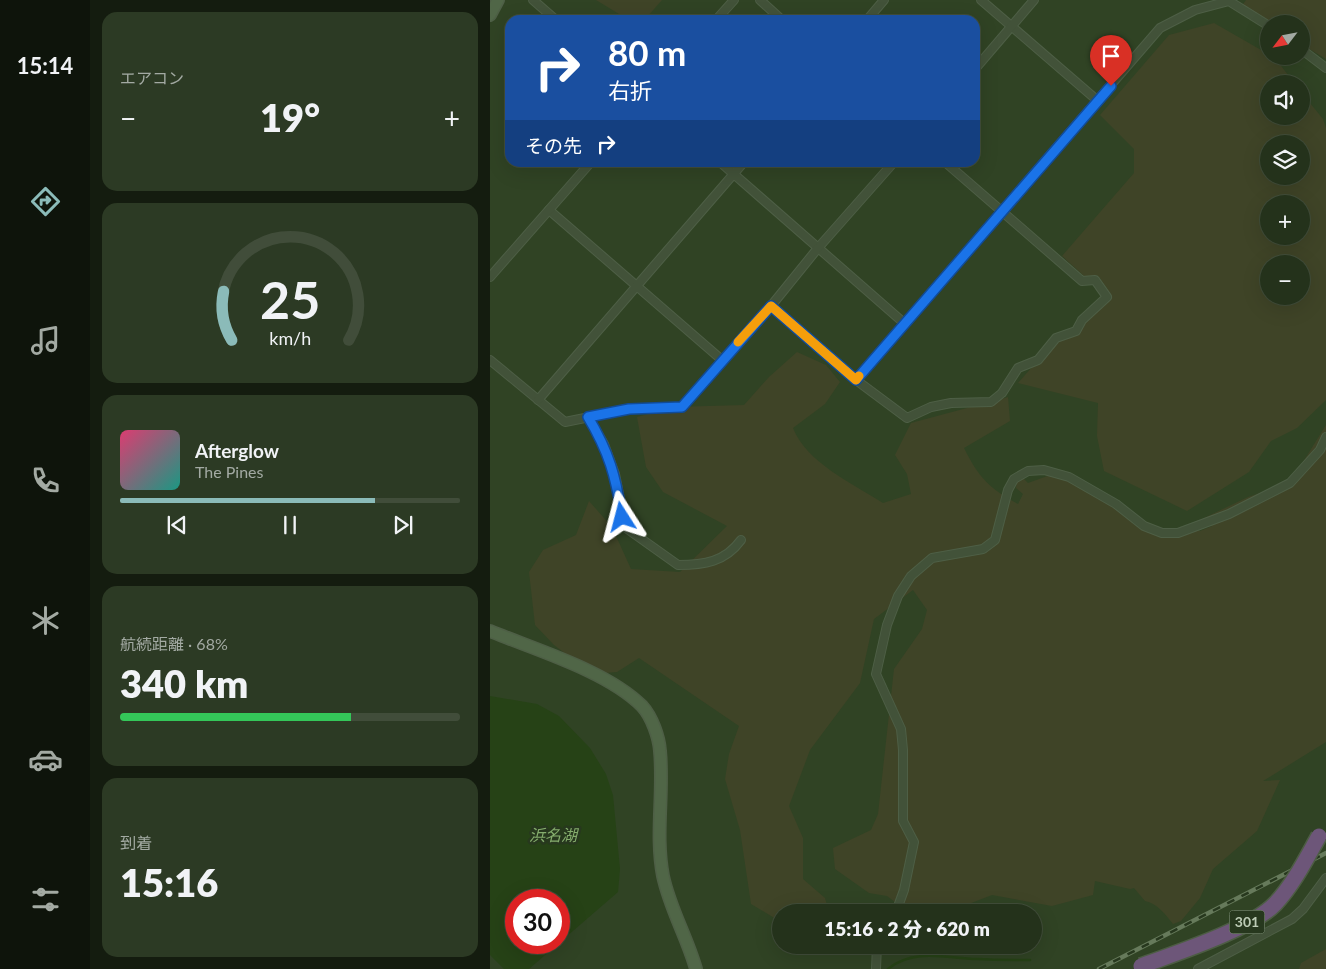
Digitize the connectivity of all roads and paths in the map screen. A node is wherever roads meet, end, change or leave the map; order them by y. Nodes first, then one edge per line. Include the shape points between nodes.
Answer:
1 (498, 0) edge
2 (533, 0) edge
3 (734, 0) edge
4 (760, 0) edge
5 (884, 0) edge
6 (981, 0) edge
7 (1034, 0) edge
8 (490, 15) edge
9 (550, 15) edge
10 (720, 15) edge
11 (776, 15) edge
12 (871, 15) edge
13 (1260, 20) edge
14 (1012, 26) junction
15 (1310, 56) edge
16 (980, 63) edge
17 (1326, 68) edge
18 (1098, 101) junction
19 (587, 167) edge
20 (725, 167) edge
21 (740, 167) edge
22 (890, 167) edge
23 (951, 167) edge
24 (734, 175) junction
25 (549, 210) junction
26 (1003, 212) junction
27 (818, 248) junction
28 (490, 277) edge
29 (637, 285) junction
30 (771, 306) junction
31 (904, 323) junction
32 (490, 360) edge
33 (722, 360) junction
34 (856, 380) junction
35 (538, 400) junction
36 (588, 417) junction
37 (1326, 437) edge
38 (741, 540) dead end
39 (490, 631) edge
40 (1319, 836) dead end
41 (1326, 878) edge
42 (899, 904) edge
43 (877, 954) edge
44 (1141, 966) dead end
45 (696, 969) edge
46 (876, 969) edge
47 (1198, 969) edge

1 - 8 street
2 - 9 street
3 - 10 street
4 - 11 street
5 - 12 street
6 - 14 street
7 - 14 street
13 - 18 street via 1229,1 1175,18 1160,28
14 - 16 street
14 - 18 street
15 - 17 street
18 - 26 street
19 - 25 street
20 - 24 street
21 - 24 street
22 - 27 street
23 - 26 street
24 - 27 street
24 - 29 street
25 - 28 street
25 - 29 street
26 - 31 street
26 - 34 street via 1082,281 1095,280 1105,292 1107,297 1104,301 1082,320 1076,331 1056,338 1038,360 1018,368 991,402 951,403 906,418
27 - 30 street
27 - 31 street
29 - 33 street
29 - 35 street
30 - 33 street
30 - 34 street
31 - 34 street
32 - 35 street
33 - 36 street via 682,407 629,409
35 - 36 street via 565,422
36 - 38 street via 604,444 615,474 626,528 678,565 716,561 732,553
37 - 42 street via 1320,450 1290,483 1229,514 1178,533 1162,533 1144,526 1116,504 1069,477 1044,470 1028,470 1014,479 1008,490 995,540 983,549 932,558 911,576 901,590 888,625 876,674 901,729 903,820 914,842
39 - 45 street via 605,679 642,707 654,726 660,751 663,875
40 - 44 highway, 301, bridge via 1275,904 1257,918
41 - 47 street via 1292,919
43 - 46 street

